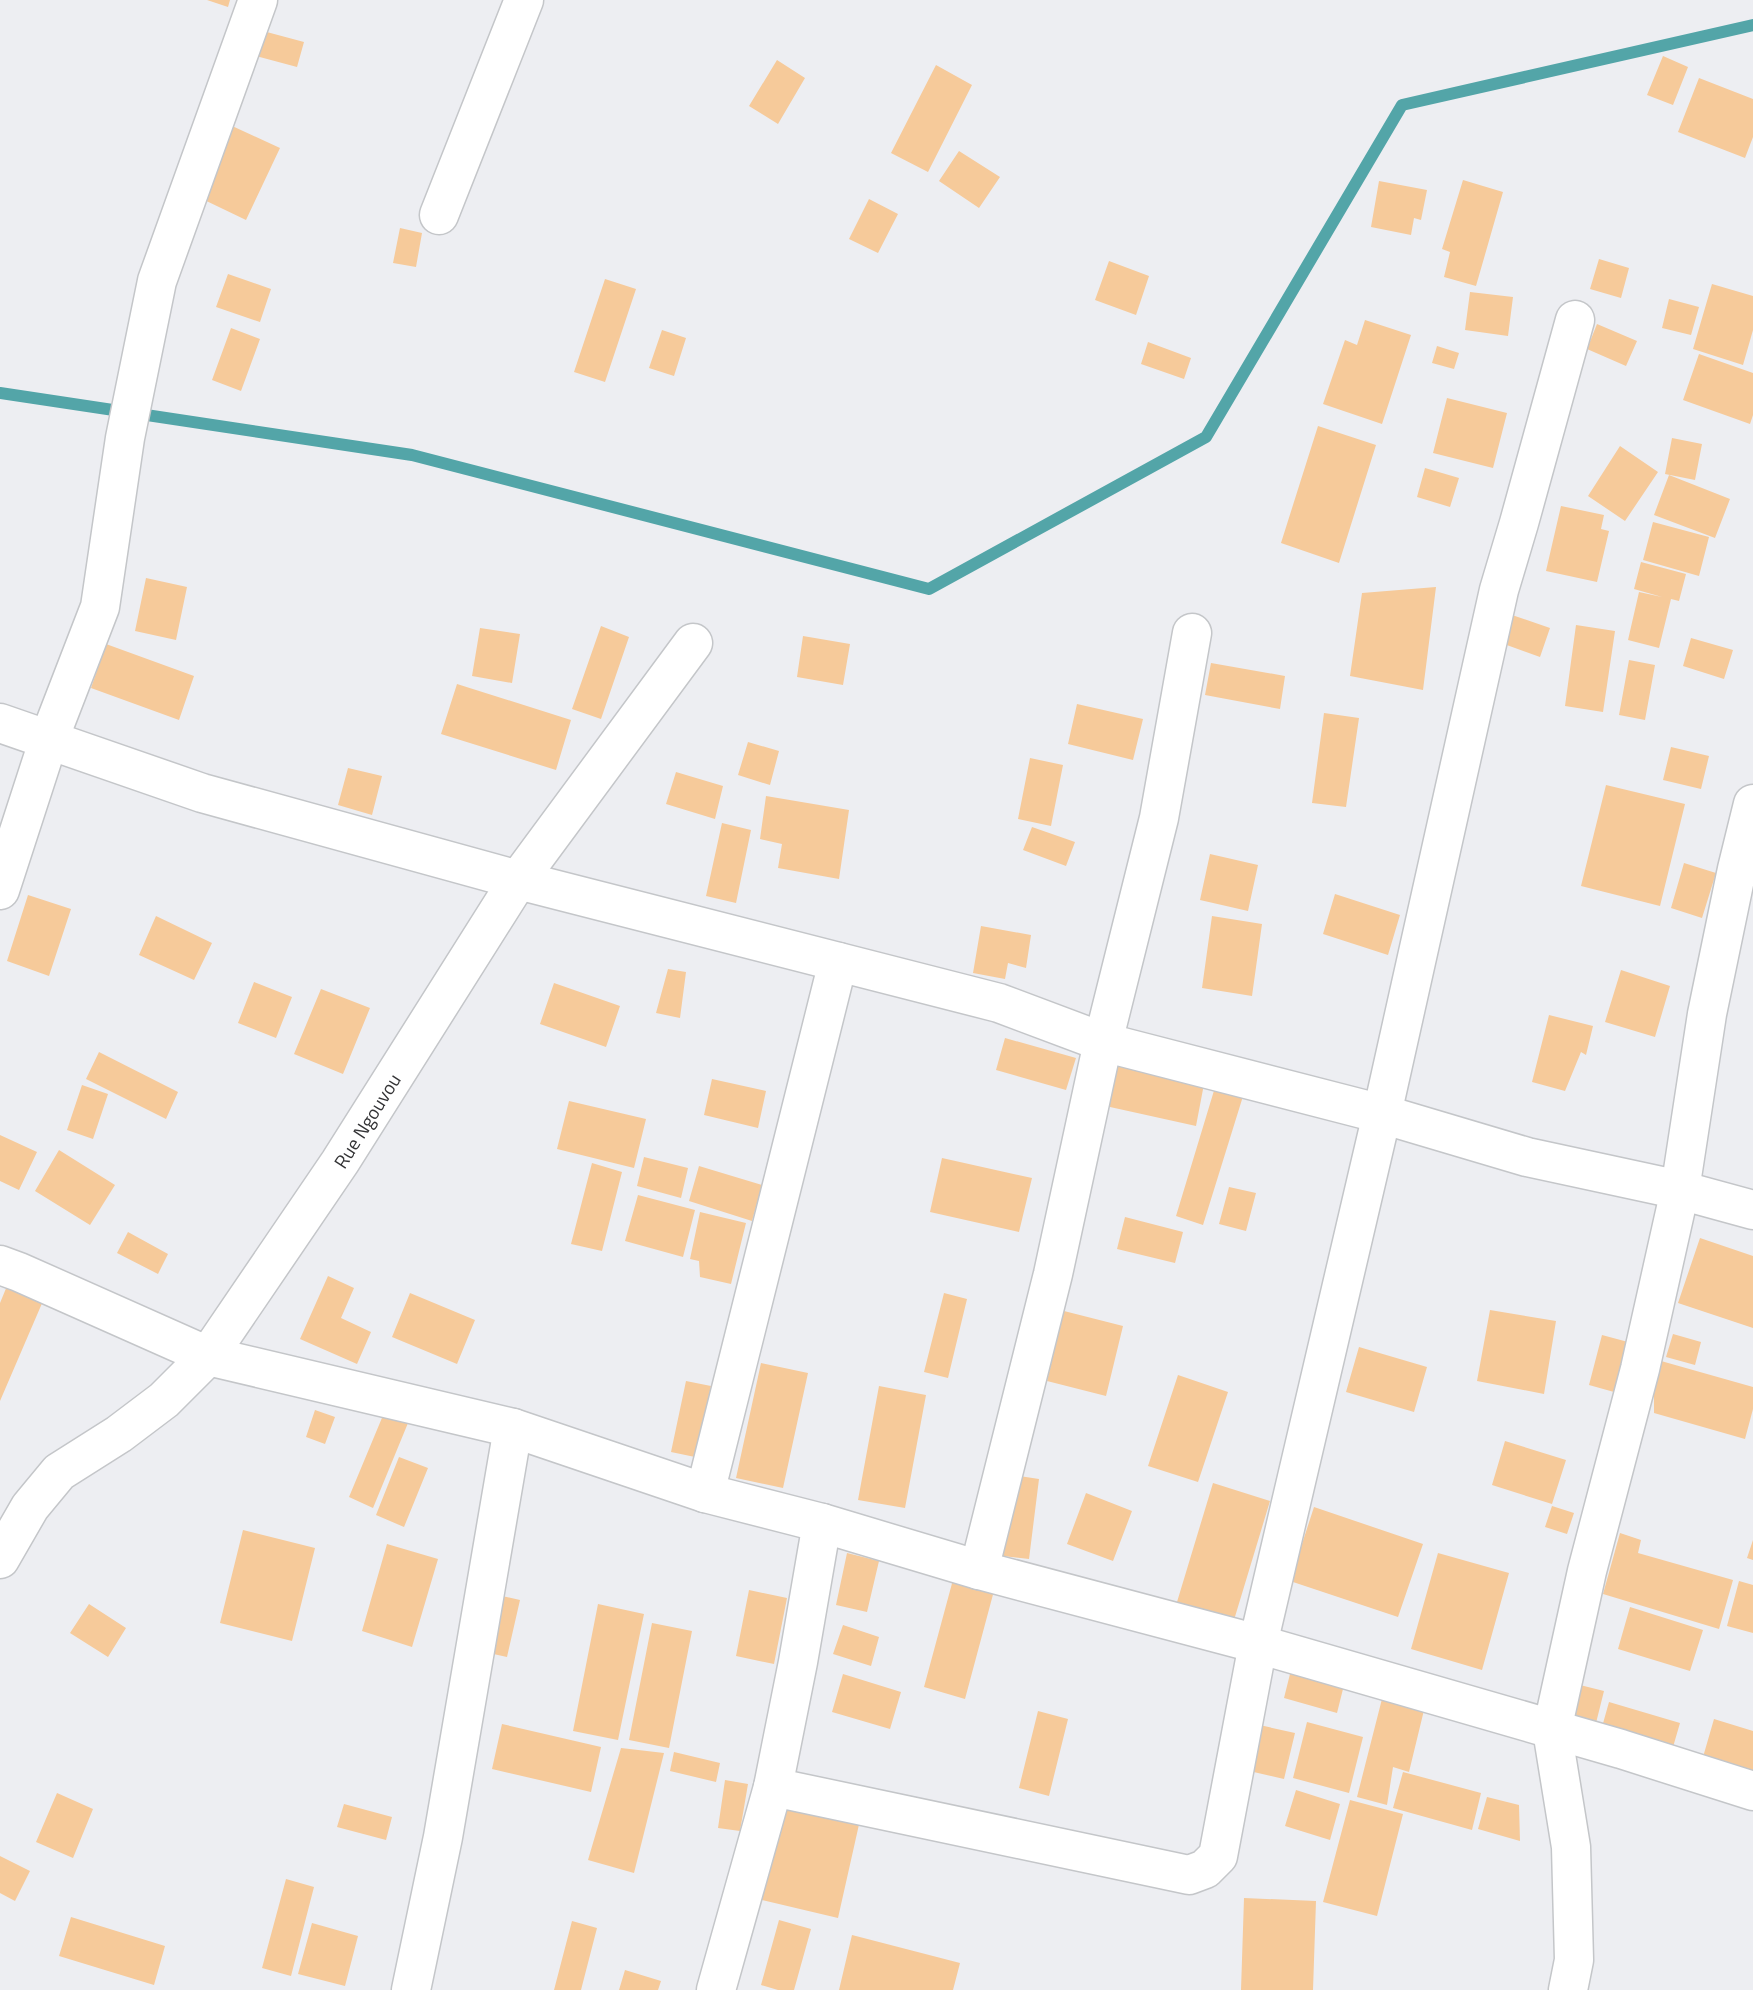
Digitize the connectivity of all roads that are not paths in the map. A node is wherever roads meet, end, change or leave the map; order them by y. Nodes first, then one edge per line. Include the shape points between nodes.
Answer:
1 (258, 0) edge
2 (524, 0) edge
3 (439, 215) dead end
4 (1575, 320) dead end
5 (1192, 633) dead end
6 (693, 643) dead end
7 (0, 723) edge
8 (48, 739) junction
9 (1753, 804) edge
10 (1745, 872) edge
11 (518, 880) junction
12 (0, 890) edge
13 (838, 962) junction
14 (1104, 1042) junction
15 (1382, 1114) junction
16 (1680, 1191) junction
17 (1753, 1210) edge
18 (0, 1265) edge
19 (208, 1356) junction
20 (513, 1429) junction
21 (705, 1493) junction
22 (822, 1523) junction
23 (0, 1559) edge
24 (979, 1570) junction
25 (1258, 1644) junction
26 (1552, 1730) junction
27 (773, 1787) junction
28 (1753, 1791) edge
29 (411, 1990) edge
30 (716, 1990) edge
31 (1568, 1990) edge

1 - 8 street via 158,281 125,438 100,607
2 - 3 street
4 - 15 street via 1499,590
5 - 14 street via 1158,818
6 - 11 street, Rue Ngouvou
7 - 8 street
8 - 11 street via 202,793
8 - 12 street
9 - 10 street
10 - 16 street via 1707,1014
11 - 13 street
11 - 19 street, Rue Ngouvou via 340,1162
13 - 14 street via 999,1003
13 - 21 street
14 - 15 street
14 - 24 street via 1053,1274
15 - 16 street via 1527,1157
15 - 25 street
16 - 17 street
16 - 26 street
18 - 19 street
19 - 20 street
19 - 23 street, Rue Ngouvou via 164,1400 59,1472 30,1507
20 - 21 street
20 - 29 street via 443,1837
21 - 22 street
22 - 24 street
22 - 27 street
24 - 25 street
25 - 26 street
25 - 27 street via 1217,1856 1205,1869 1189,1875
26 - 28 street
26 - 31 street via 1571,1847 1574,1960
27 - 30 street

